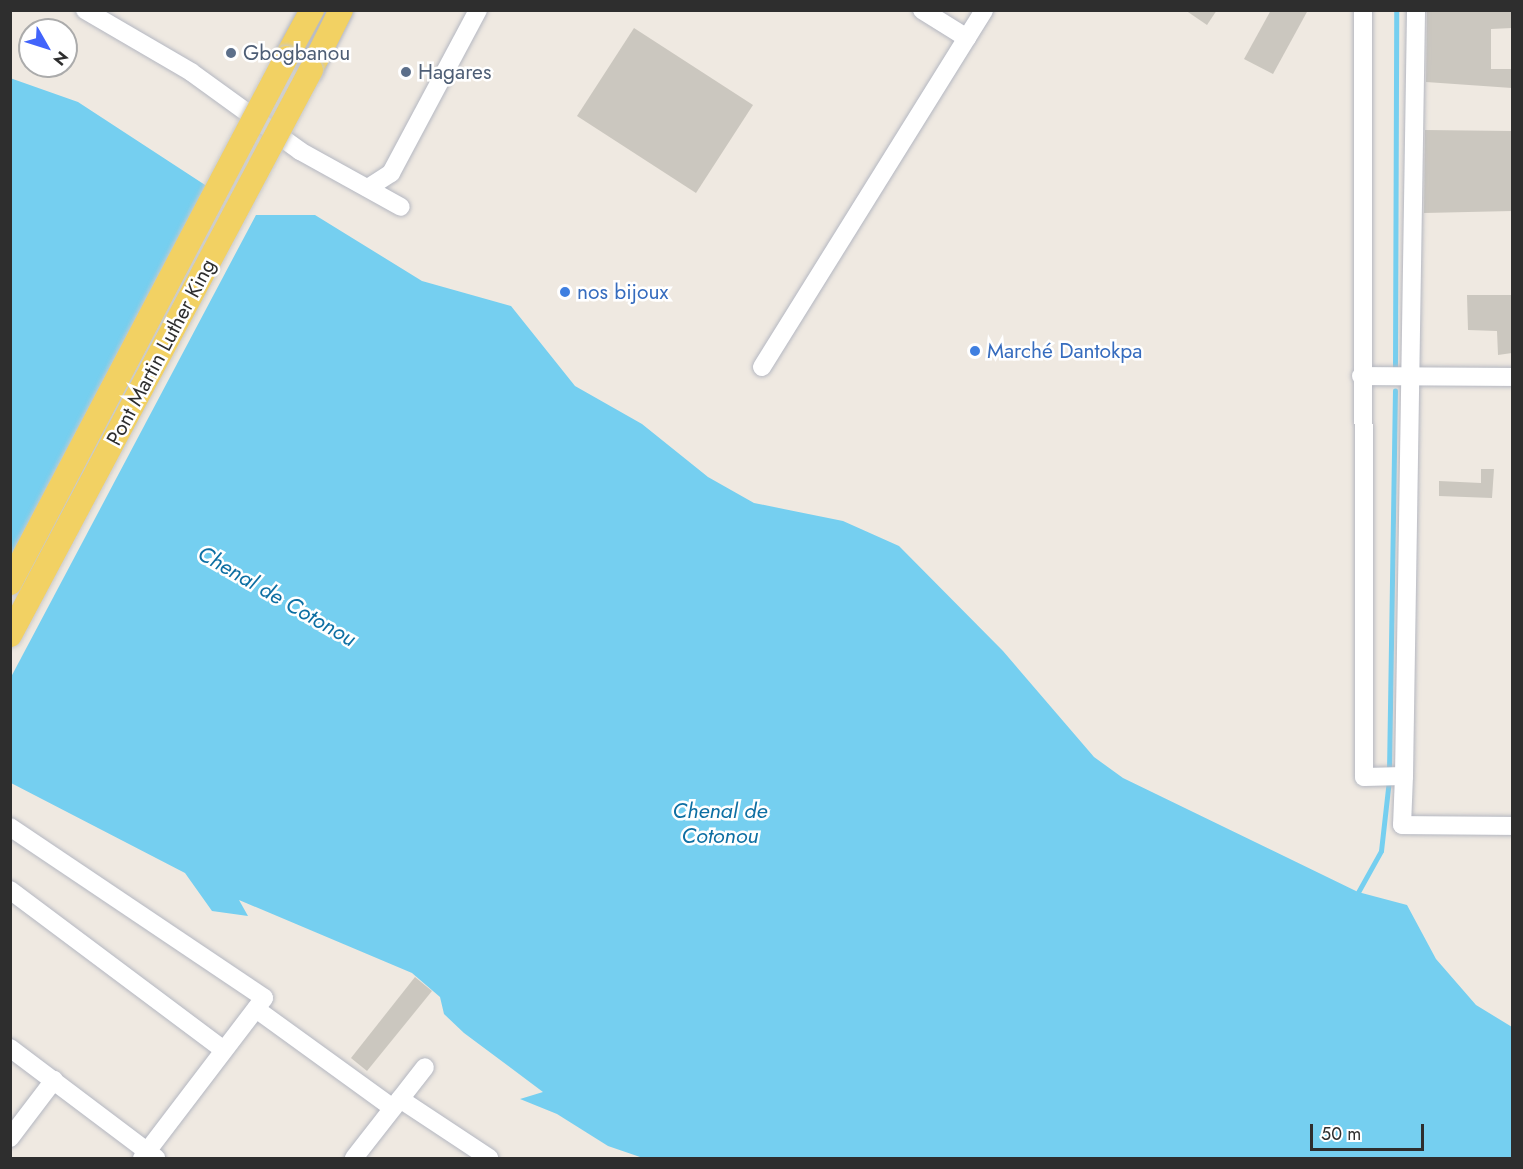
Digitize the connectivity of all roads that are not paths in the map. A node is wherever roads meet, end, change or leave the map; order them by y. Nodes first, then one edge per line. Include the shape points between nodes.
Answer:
1 (85, 10) edge
2 (312, 10) edge
3 (341, 10) edge
4 (478, 10) edge
5 (922, 10) edge
6 (984, 10) edge
7 (1363, 10) edge
8 (1416, 10) edge
9 (967, 38) junction
10 (371, 186) junction
11 (401, 207) dead end
12 (762, 367) dead end
13 (1361, 376) junction
14 (1411, 376) junction
15 (1512, 378) edge
16 (10, 583) edge
17 (10, 635) edge
18 (1404, 776) junction
19 (1512, 826) edge
20 (10, 827) edge
21 (10, 890) edge
22 (256, 1009) junction
23 (10, 1048) edge
24 (224, 1050) junction
25 (425, 1067) dead end
26 (54, 1080) junction
27 (397, 1103) junction
28 (10, 1138) edge
29 (363, 1155) edge
30 (149, 1156) edge
31 (489, 1158) edge

1 - 10 street via 191,72 300,151
2 - 16 main road, Pont Martin Luther King, bridge
3 - 17 main road, Pont Martin Luther King, bridge
4 - 10 street via 391,173
5 - 9 street
6 - 9 street
7 - 13 street
8 - 14 street
9 - 12 street
10 - 11 street
13 - 14 street
13 - 18 street via 1364,777
14 - 15 street
14 - 18 street
18 - 19 street via 1402,825
20 - 22 street via 264,998
21 - 24 street
22 - 24 street
22 - 27 street
23 - 26 street
24 - 30 street
25 - 27 street
26 - 28 street
26 - 30 street
27 - 29 street
27 - 31 street

